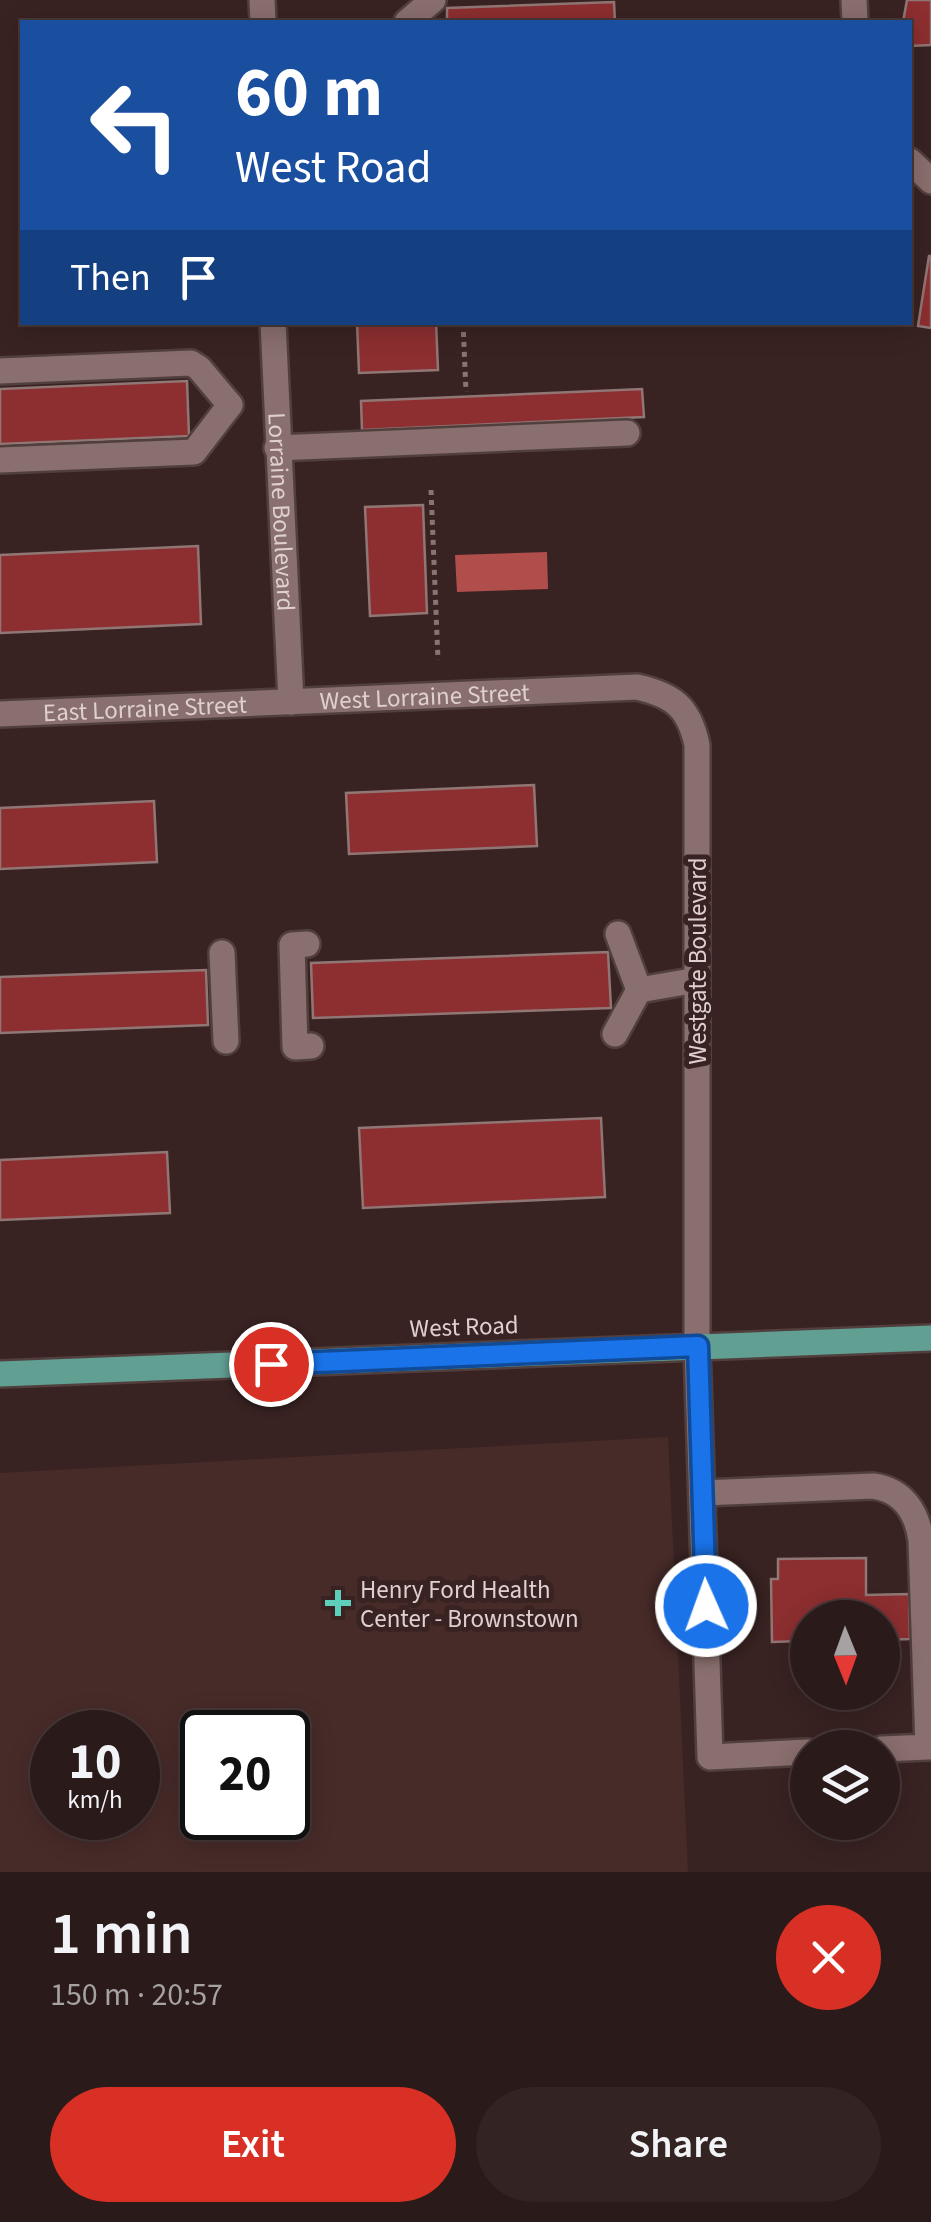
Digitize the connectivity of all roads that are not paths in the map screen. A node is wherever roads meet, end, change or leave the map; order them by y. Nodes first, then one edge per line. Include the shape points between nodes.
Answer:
1 (433, 0) edge
2 (409, 20) edge
3 (912, 163) edge
4 (931, 182) edge
5 (273, 325) edge
6 (0, 371) edge
7 (276, 403) junction
8 (230, 405) junction
9 (626, 433) dead end
10 (277, 448) junction
11 (0, 460) edge
12 (558, 690) joint
13 (291, 702) junction
14 (0, 714) edge
15 (618, 934) dead end
16 (306, 944) dead end
17 (222, 954) dead end
18 (697, 980) junction
19 (640, 990) junction
20 (615, 1034) dead end
21 (226, 1041) dead end
22 (311, 1046) dead end
23 (931, 1338) edge
24 (698, 1346) junction
25 (0, 1374) edge
26 (702, 1493) junction
27 (900, 1748) edge
28 (790, 1753) edge

1 - 2 street
3 - 4 street
5 - 7 street, Lorraine Boulevard
6 - 8 street via 190,364
7 - 8 street
7 - 10 street, Lorraine Boulevard
8 - 11 street via 194,452
9 - 10 street
10 - 13 street, Lorraine Boulevard
12 - 13 street, West Lorraine Street
12 - 18 street, Westgate Boulevard via 662,692 692,725
13 - 14 street, East Lorraine Street
15 - 19 street
16 - 22 street via 292,945 295,1047
17 - 21 street
18 - 19 street
18 - 24 street, Westgate Boulevard
19 - 20 street
23 - 24 main road, West Road
24 - 25 main road, West Road
24 - 26 street, Westgate Boulevard
26 - 27 street via 873,1486 908,1504 921,1540 928,1747
26 - 28 street, Westgate Boulevard via 710,1757

